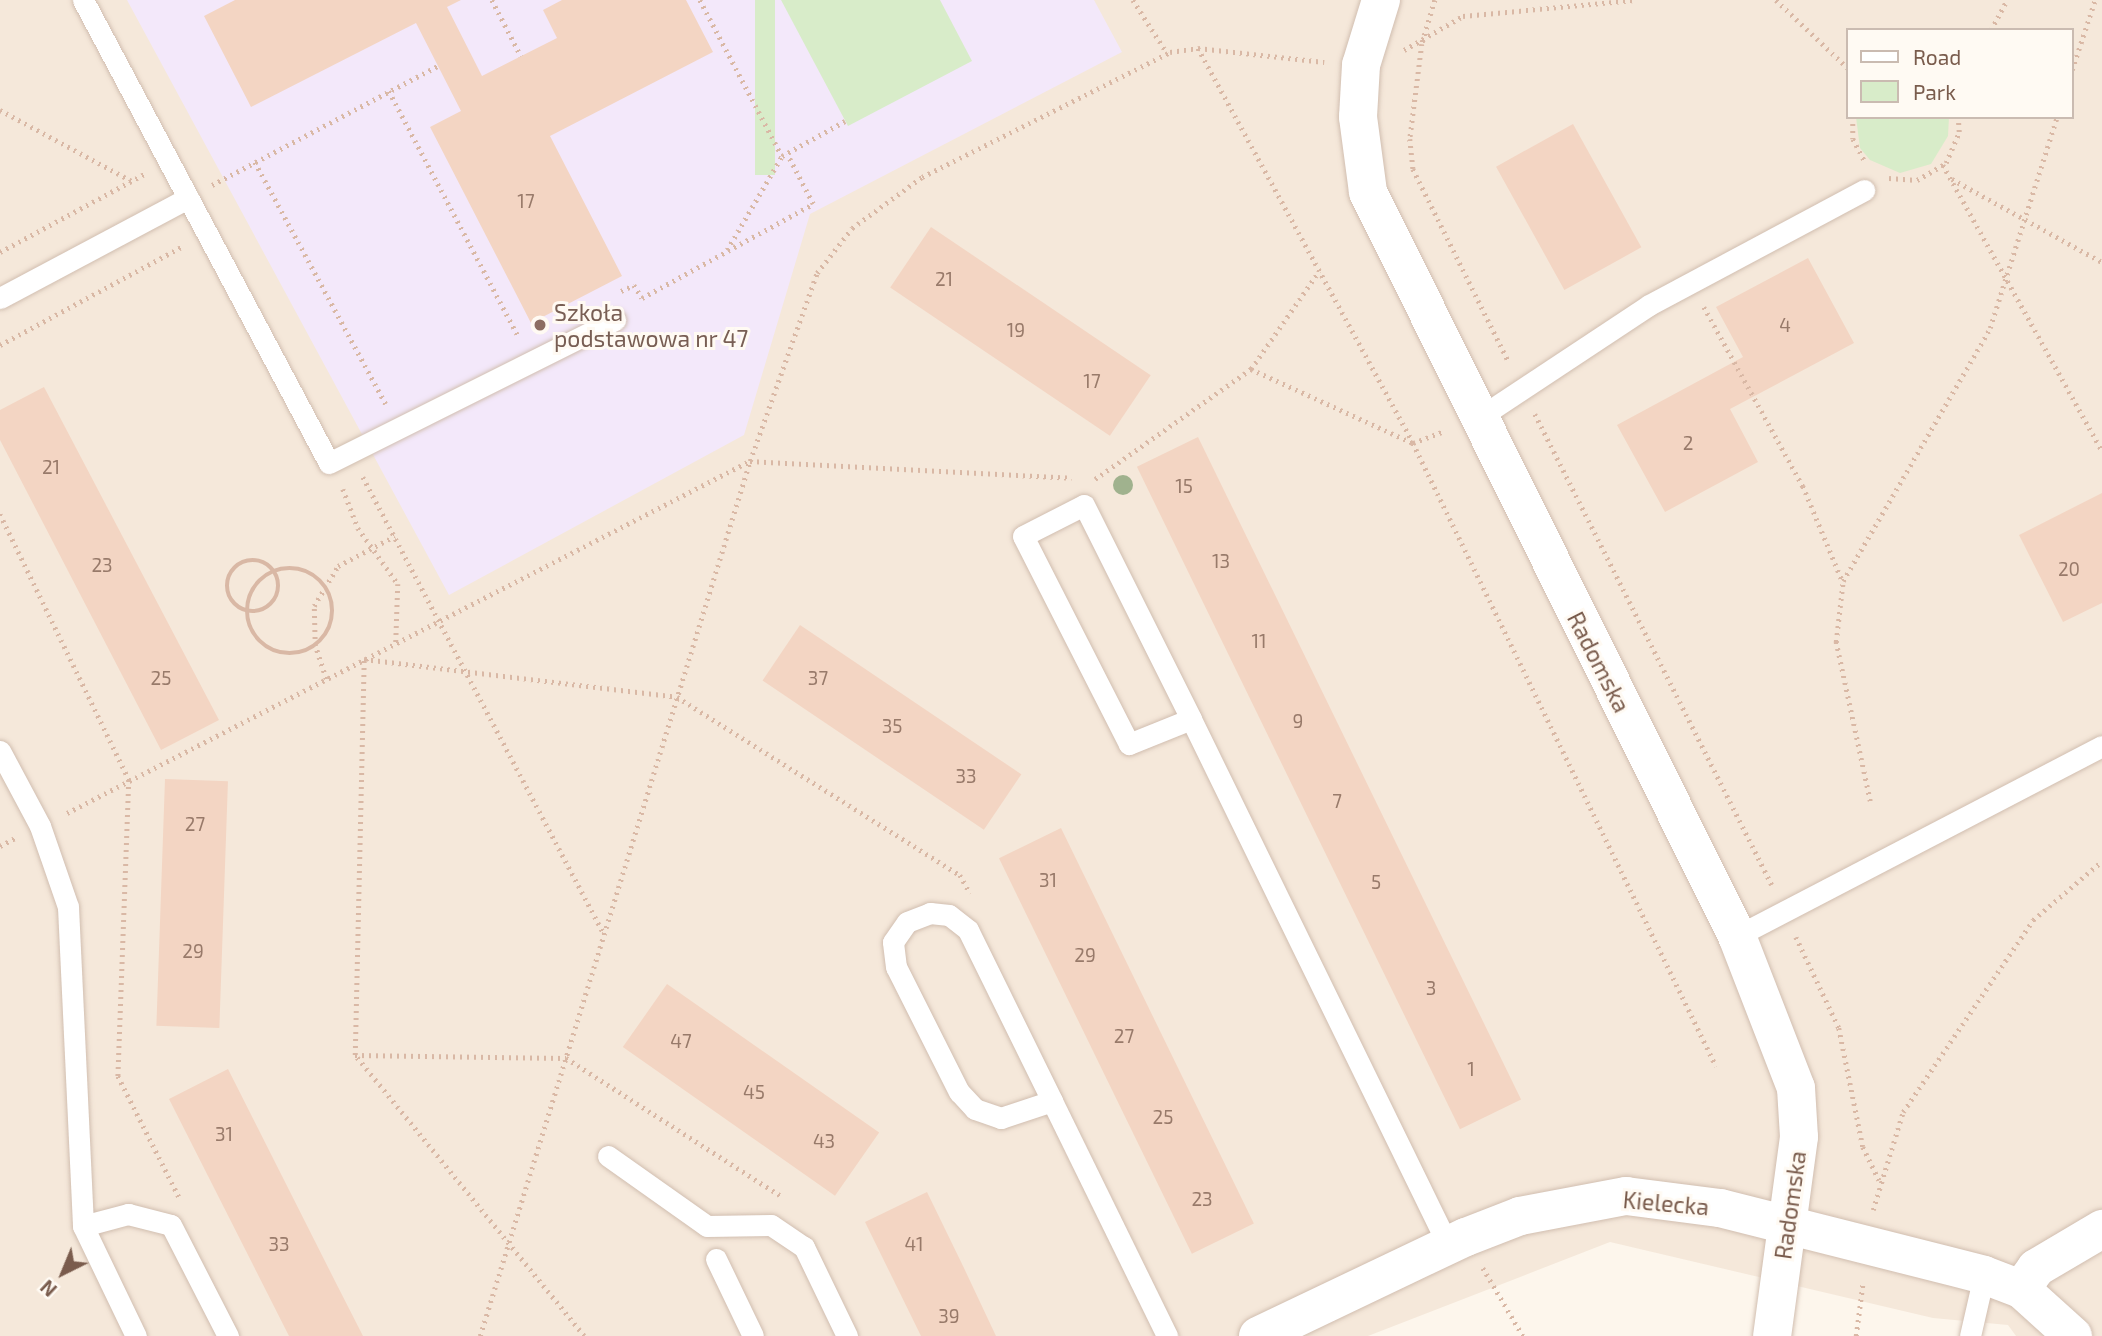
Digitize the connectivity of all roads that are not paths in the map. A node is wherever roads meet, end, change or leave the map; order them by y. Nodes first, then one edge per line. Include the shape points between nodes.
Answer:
1 (83, 0) edge
2 (1381, 0) edge
3 (1864, 190) dead end
4 (197, 193) junction
5 (0, 298) edge
6 (615, 320) dead end
7 (1478, 419) junction
8 (1191, 719) junction
9 (2102, 746) edge
10 (0, 751) edge
11 (1737, 936) junction
12 (1052, 1101) junction
13 (608, 1156) dead end
14 (83, 1226) junction
15 (1787, 1227) junction
16 (2102, 1229) edge
17 (1457, 1241) junction
18 (716, 1259) dead end
19 (1984, 1275) junction
20 (2021, 1289) junction
21 (136, 1336) edge
22 (228, 1336) edge
23 (753, 1336) edge
24 (847, 1336) edge
25 (1167, 1336) edge
26 (1258, 1336) edge
27 (1772, 1336) edge
28 (1970, 1336) edge
29 (2073, 1336) edge

1 - 4 lane via 168,162
2 - 7 street, Radomska via 1361,65 1358,117 1368,192
3 - 7 lane via 1691,282
4 - 5 lane
4 - 6 lane via 206,234 329,463
7 - 11 street, Radomska
8 - 8 lane via 1084,505 1023,536 1129,744
8 - 17 lane
9 - 11 lane
10 - 14 lane via 40,826 68,907
11 - 15 street, Radomska via 1796,1088 1799,1138
12 - 12 lane via 968,930 949,915 930,913 907,922 893,942 896,967 959,1093 975,1109 1000,1118
12 - 25 lane
13 - 24 lane via 707,1226 771,1225 804,1247
14 - 21 lane
14 - 22 lane via 128,1214 171,1225
15 - 17 street, Kielecka via 1720,1208 1626,1196 1520,1216
15 - 19 street, Kielecka
15 - 27 street, Radomska
16 - 20 street via 2036,1268
17 - 26 street, Kielecka
18 - 23 lane
19 - 20 street, Kielecka
19 - 28 lane
20 - 29 street, Kielecka

